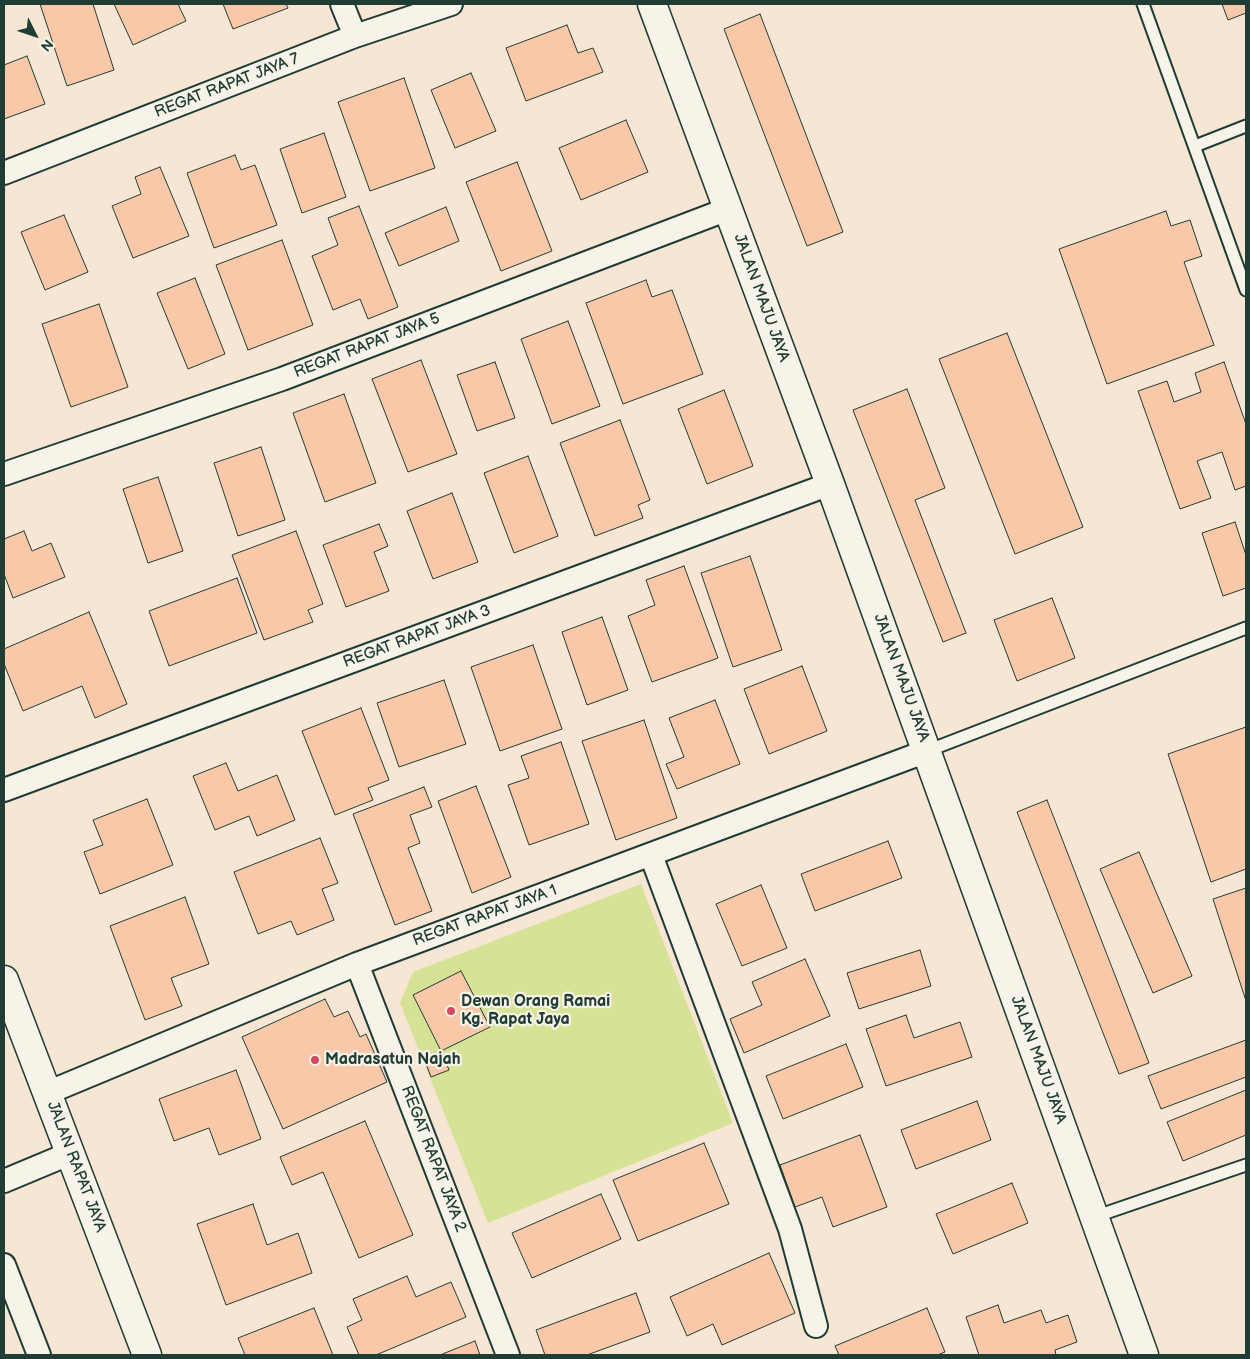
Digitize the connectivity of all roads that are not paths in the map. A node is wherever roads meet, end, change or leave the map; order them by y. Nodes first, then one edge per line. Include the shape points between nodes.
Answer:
1 (342, 4) edge
2 (451, 4) edge
3 (652, 4) edge
4 (1143, 4) edge
5 (355, 36) junction
6 (1246, 126) edge
7 (1195, 146) junction
8 (4, 173) edge
9 (728, 209) junction
10 (1246, 290) edge
11 (4, 474) edge
12 (830, 484) junction
13 (1246, 628) edge
14 (927, 751) junction
15 (4, 790) edge
16 (651, 855) junction
17 (357, 964) junction
18 (4, 980) edge
19 (48, 1093) junction
20 (71, 1153) junction
21 (1246, 1165) edge
22 (4, 1181) edge
23 (1094, 1217) junction
24 (4, 1265) edge
25 (816, 1326) dead end
26 (39, 1355) edge
27 (147, 1355) edge
28 (508, 1355) edge
29 (1144, 1355) edge

1 - 5 street
2 - 5 street, REGAT RAPAT JAYA 7
3 - 9 street, JALAN MAJU JAYA
4 - 7 lane
5 - 8 street, REGAT RAPAT JAYA 7
6 - 7 lane
7 - 10 lane
9 - 11 street, REGAT RAPAT JAYA 5 via 282,379
9 - 12 street, JALAN MAJU JAYA
12 - 14 street, JALAN MAJU JAYA
12 - 15 street, REGAT RAPAT JAYA 3
13 - 14 lane
14 - 16 street, REGAT RAPAT JAYA 1
14 - 23 street, JALAN MAJU JAYA
16 - 17 street, REGAT RAPAT JAYA 1
16 - 25 street via 790,1229
17 - 19 street, REGAT RAPAT JAYA 1
17 - 28 street, REGAT RAPAT JAYA 2
18 - 19 street, JALAN RAPAT JAYA
19 - 20 street, JALAN RAPAT JAYA
20 - 22 street
20 - 27 street, JALAN RAPAT JAYA
21 - 23 lane
23 - 29 street, JALAN MAJU JAYA
24 - 26 street

